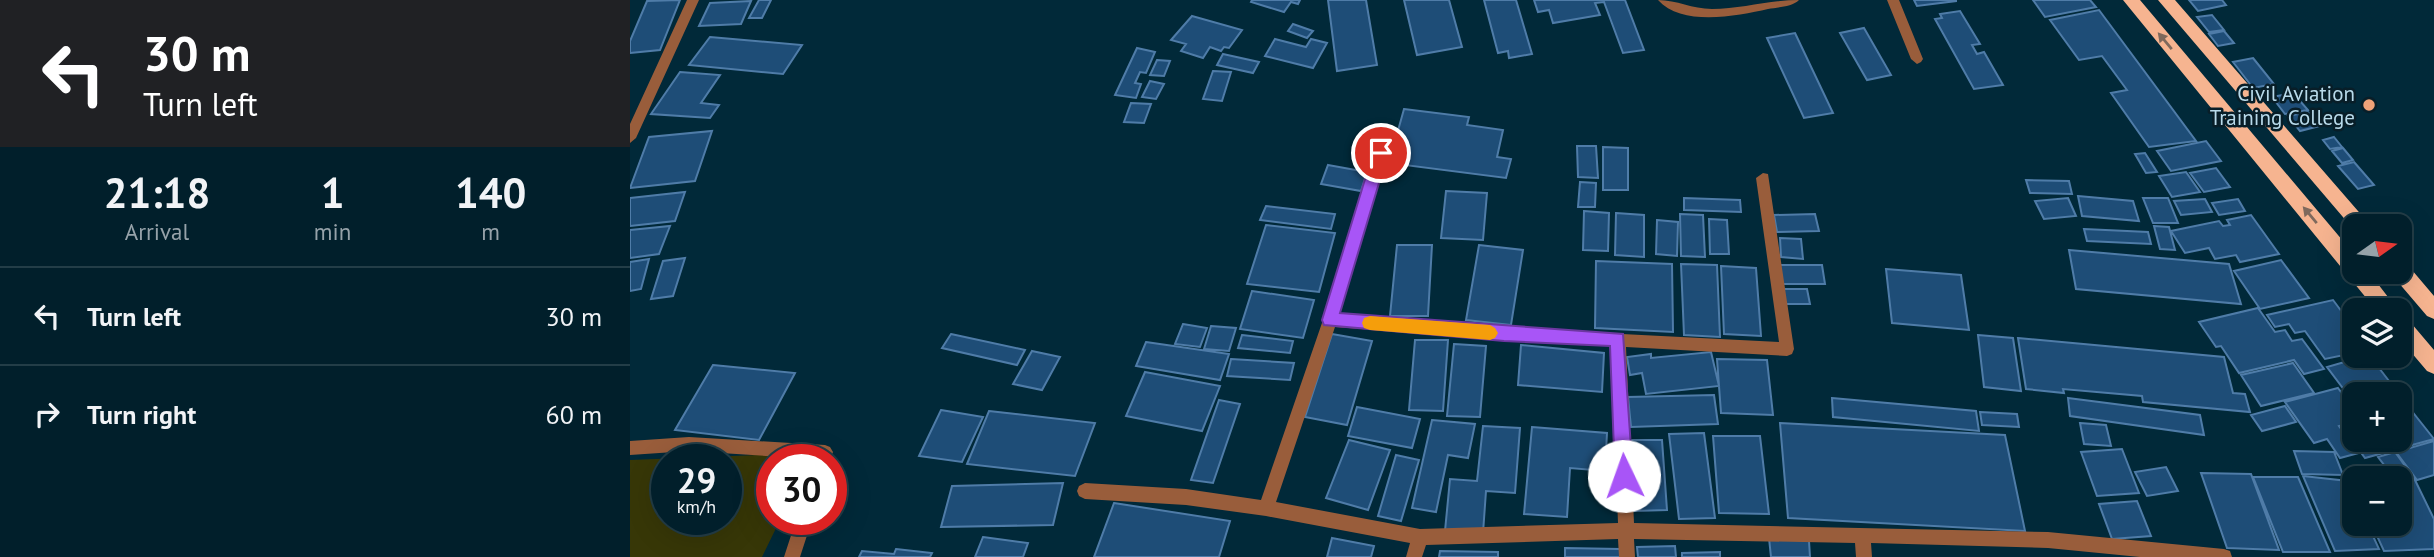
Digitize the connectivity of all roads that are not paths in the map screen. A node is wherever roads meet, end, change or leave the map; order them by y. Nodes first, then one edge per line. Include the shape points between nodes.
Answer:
1 (693, 0) edge
2 (1664, 0) edge
3 (1793, 0) edge
4 (1893, 0) edge
5 (2131, 0) edge
6 (2166, 0) edge
7 (1917, 59) dead end
8 (630, 138) edge
9 (1381, 153) dead end
10 (1763, 178) dead end
11 (2352, 214) edge
12 (2342, 254) edge
13 (2367, 284) edge
14 (2412, 284) edge
15 (2378, 298) edge
16 (2434, 310) edge
17 (1330, 320) junction
18 (1618, 339) junction
19 (2412, 339) edge
20 (2434, 365) edge
21 (630, 448) edge
22 (756, 448) edge
23 (1085, 491) dead end
24 (1266, 508) junction
25 (1626, 531) junction
26 (799, 535) edge
27 (1862, 535) junction
28 (1420, 537) junction
29 (792, 557) edge
30 (1414, 557) edge
31 (1627, 557) edge
32 (1864, 557) edge
33 (2224, 557) edge

1 - 8 street
2 - 3 street via 1676,9 1721,13
4 - 7 street
12 -> 5 highway
6 - 11 highway
9 - 17 street
10 - 18 street via 1787,349
13 - 15 highway
14 - 16 highway
17 - 18 street
17 - 24 street
18 - 25 street
19 - 20 highway
21 - 22 street via 689,444
23 - 24 street
24 - 28 street
25 - 27 street
25 - 28 street
25 - 31 street
26 - 29 street
27 - 32 street
27 - 33 street via 2048,540
28 - 30 street

